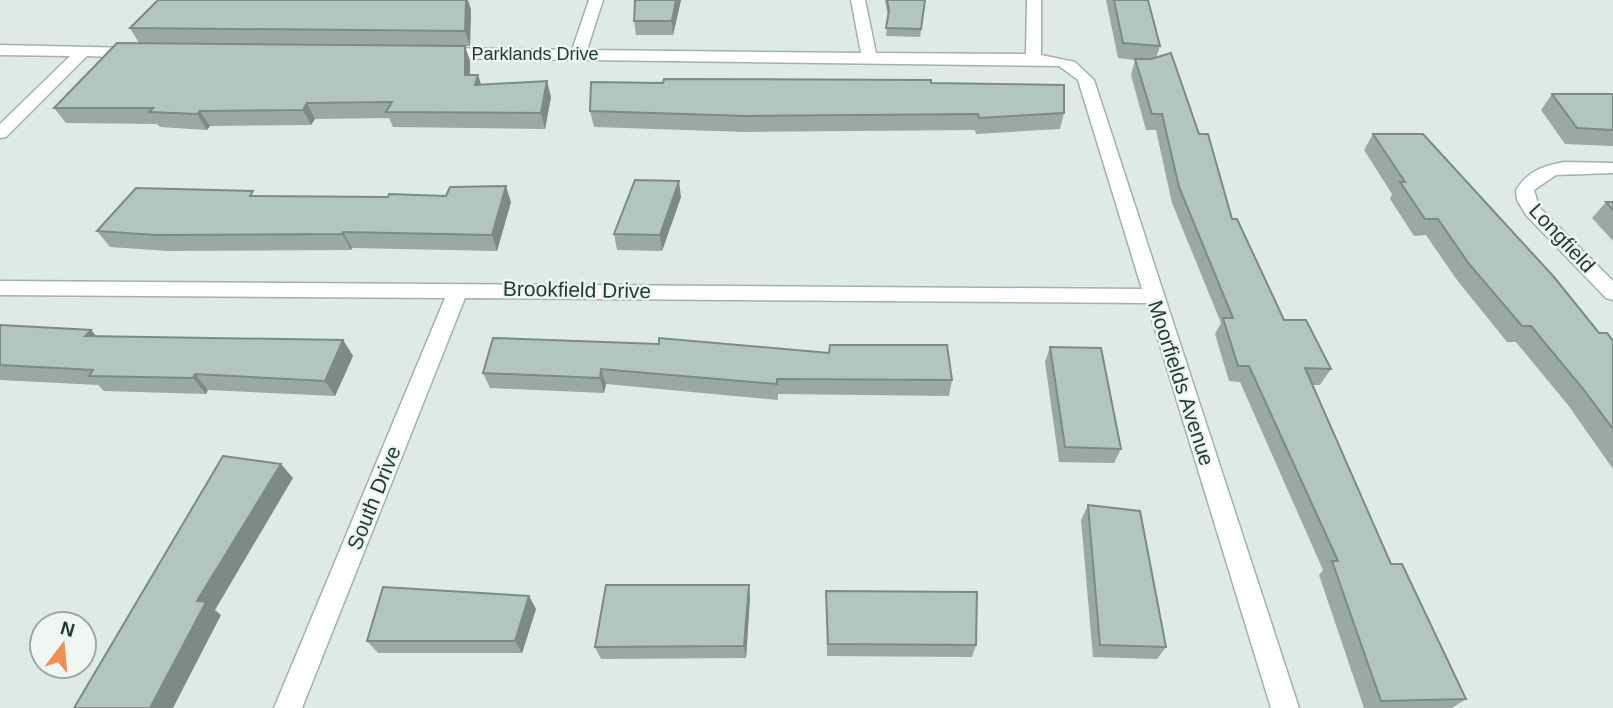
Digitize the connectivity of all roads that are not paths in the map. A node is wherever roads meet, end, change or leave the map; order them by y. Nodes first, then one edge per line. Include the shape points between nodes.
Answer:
1 (596, 0) edge
2 (858, 0) edge
3 (1034, 0) edge
4 (0, 50) edge
5 (83, 52) junction
6 (152, 53) edge
7 (427, 53) edge
8 (579, 54) junction
9 (869, 55) junction
10 (1033, 59) junction
11 (1070, 64) joint
12 (0, 133) edge
13 (1613, 168) edge
14 (0, 288) edge
15 (459, 289) junction
16 (1613, 293) edge
17 (1153, 296) junction
18 (288, 708) edge
19 (1285, 708) edge

1 - 8 street
2 - 9 street
3 - 10 street
4 - 5 street
5 - 6 street
5 - 12 street
7 - 8 street, Parklands Drive
8 - 9 street, Parklands Drive
9 - 10 street, Parklands Drive
10 - 11 street, Parklands Drive
11 - 17 street, Moorfields Avenue via 1086,80
13 - 16 street, Longfield via 1550,170 1538,174 1525,190 1532,211
14 - 15 street, Brookfield Drive
15 - 17 street, Brookfield Drive
15 - 18 street, South Drive
17 - 19 street, Moorfields Avenue

